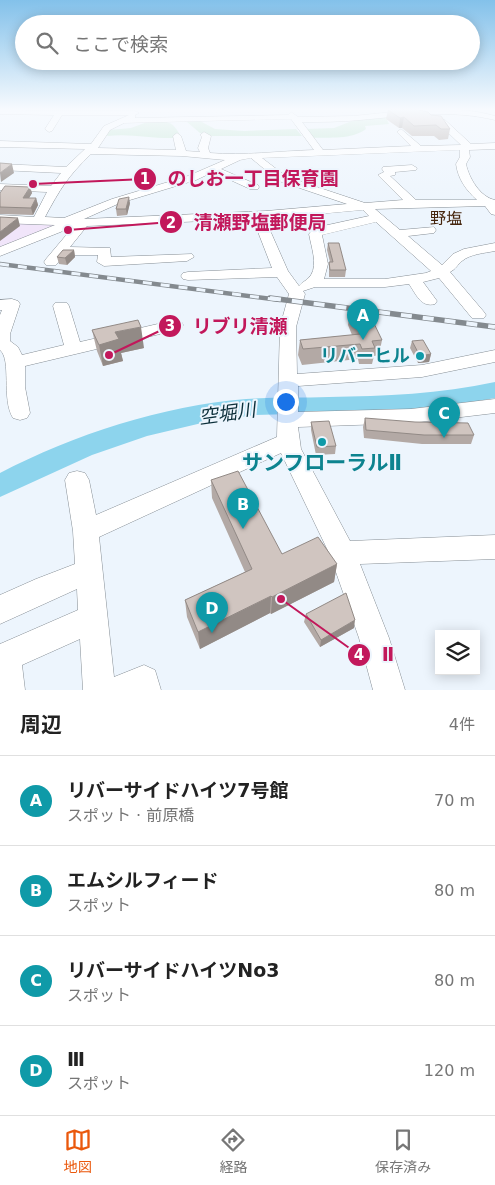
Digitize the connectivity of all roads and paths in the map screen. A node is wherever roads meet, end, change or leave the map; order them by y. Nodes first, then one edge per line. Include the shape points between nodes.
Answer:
1 (34, 141) edge
2 (98, 141) edge
3 (180, 141) edge
4 (205, 141) edge
5 (312, 141) edge
6 (402, 141) edge
7 (410, 141) edge
8 (462, 141) edge
9 (0, 144) edge
10 (391, 145) junction
11 (28, 146) junction
12 (495, 146) edge
13 (466, 147) junction
14 (418, 148) junction
15 (92, 149) junction
16 (186, 153) junction
17 (321, 153) junction
18 (206, 154) junction
19 (252, 155) junction
20 (237, 158) junction
21 (0, 167) edge
22 (214, 169) junction
23 (68, 170) junction
24 (182, 172) junction
25 (0, 187) edge
26 (54, 189) junction
27 (296, 198) dead end
28 (413, 204) junction
29 (366, 207) junction
30 (493, 208) edge
31 (308, 213) junction
32 (460, 214) dead end
33 (262, 215) junction
34 (376, 218) junction
35 (0, 219) edge
36 (38, 220) junction
37 (73, 223) junction
38 (430, 230) dead end
39 (396, 234) junction
40 (495, 247) edge
41 (0, 252) edge
42 (281, 272) junction
43 (441, 273) junction
44 (414, 280) junction
45 (314, 283) junction
46 (295, 291) junction
47 (429, 301) dead end
48 (6, 304) edge
49 (61, 306) dead end
50 (478, 315) dead end
51 (175, 324) dead end
52 (1, 343) edge
53 (73, 348) junction
54 (495, 356) edge
55 (16, 362) junction
56 (288, 381) junction
57 (495, 406) edge
58 (20, 413) dead end
59 (288, 430) junction
60 (76, 480) dead end
61 (86, 531) junction
62 (495, 547) edge
63 (343, 553) junction
64 (88, 572) junction
65 (0, 610) edge
66 (92, 619) junction
67 (3, 658) edge
68 (9, 690) edge
69 (99, 690) edge
70 (122, 690) edge
71 (145, 690) edge
72 (389, 690) edge

1 - 11 street
2 - 15 street
3 - 16 street
4 - 18 street
5 - 17 street
6 - 10 street
7 - 14 street
8 - 13 street
9 - 11 street
10 - 14 street
10 - 17 street
10 - 28 street via 408,168 387,169 391,173 383,175
11 - 15 street
12 - 13 street
13 - 14 street
13 - 30 street via 461,167 466,181
15 - 16 street
15 - 23 street
16 - 18 street
16 - 24 street
17 - 19 street
18 - 20 street
19 - 20 street
19 - 29 street via 283,179
20 - 22 street
21 - 23 street
22 - 24 street
22 - 33 street via 255,195
23 - 26 street
24 - 37 street
25 - 26 street
26 - 36 street
27 - 31 street
28 - 29 street
28 - 30 street
29 - 31 street
29 - 34 street
30 - 32 street
31 - 33 street
33 - 37 street
33 - 42 street
34 - 39 street
34 - 45 street via 315,234 321,254 320,273
35 - 36 street
36 - 37 street
37 - 41 street
37 - 42 street via 55,256 105,252 104,262 186,254 189,278
38 - 39 street
39 - 43 street
40 - 43 street via 458,257
42 - 46 street
43 - 44 street
43 - 50 street
44 - 45 street
44 - 47 street
45 - 46 street
46 - 56 street via 297,294 288,327
48 - 52 street
49 - 53 street
51 - 53 street
52 - 55 street via 12,350
53 - 55 street
54 - 56 street via 422,371
55 - 58 street via 15,387
56 - 59 street
57 - 59 street
59 - 61 street via 204,477
59 - 63 street via 290,449
60 - 61 street
61 - 64 street
62 - 63 street
63 - 72 street
64 - 65 street
64 - 66 street
66 - 67 street
66 - 69 street
67 - 68 street
70 - 71 street via 144,681

